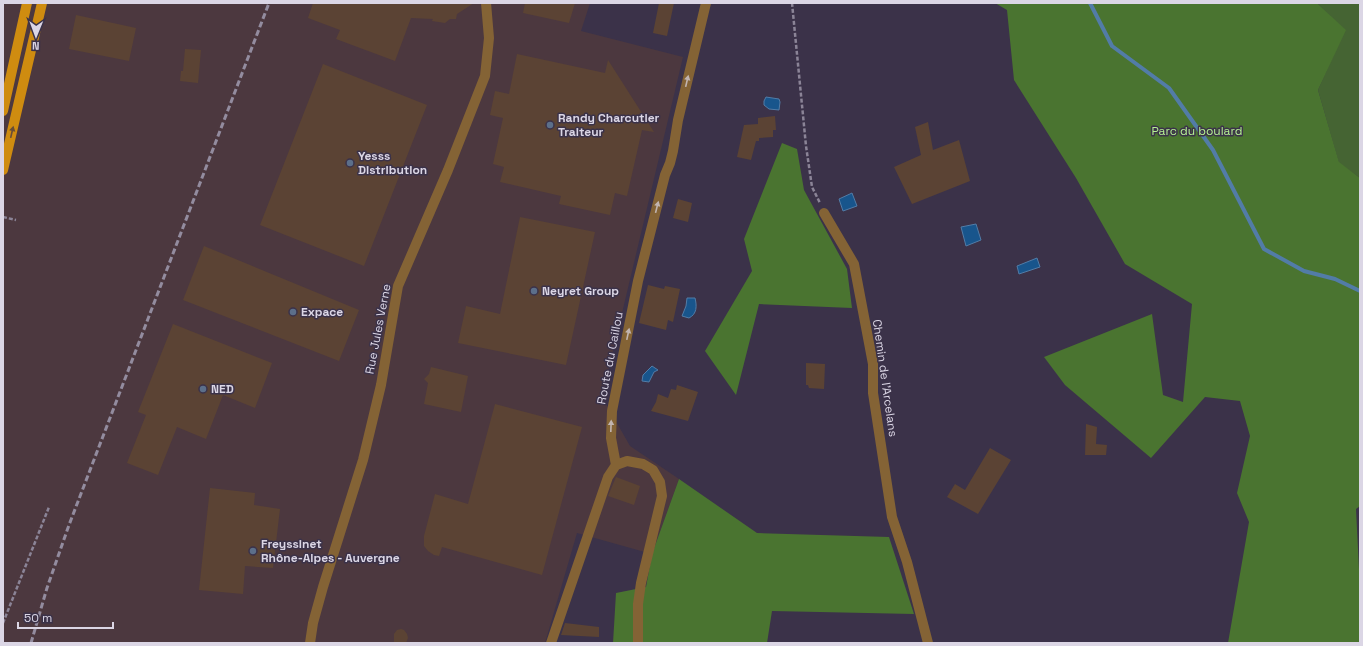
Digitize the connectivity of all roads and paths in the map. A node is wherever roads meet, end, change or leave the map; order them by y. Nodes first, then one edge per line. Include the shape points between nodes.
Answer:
1 (27, 3) edge
2 (42, 3) edge
3 (486, 3) edge
4 (706, 3) edge
5 (792, 3) edge
6 (3, 111) edge
7 (3, 170) edge
8 (824, 213) joint
9 (3, 217) edge
10 (16, 220) dead end
11 (616, 464) junction
12 (49, 507) dead end
13 (3, 623) edge
14 (310, 643) edge
15 (551, 643) edge
16 (638, 643) edge
17 (928, 643) edge

1 - 6 main road
7 -> 2 main road
3 - 14 street, Rue Jules Verne via 489,38 485,76 398,286 381,385 363,460 323,587
11 -> 4 street, Route du Caillou via 610,425 620,368 638,281 664,175 673,151
5 - 8 path via 812,187
8 - 17 street, Chemin de l'Arcelans via 854,264 873,364 874,393 892,517 907,562
9 - 10 path
11 - 15 street via 608,477
11 - 16 street via 627,461 643,464 653,470 660,482 662,496 640,584
12 - 13 path

